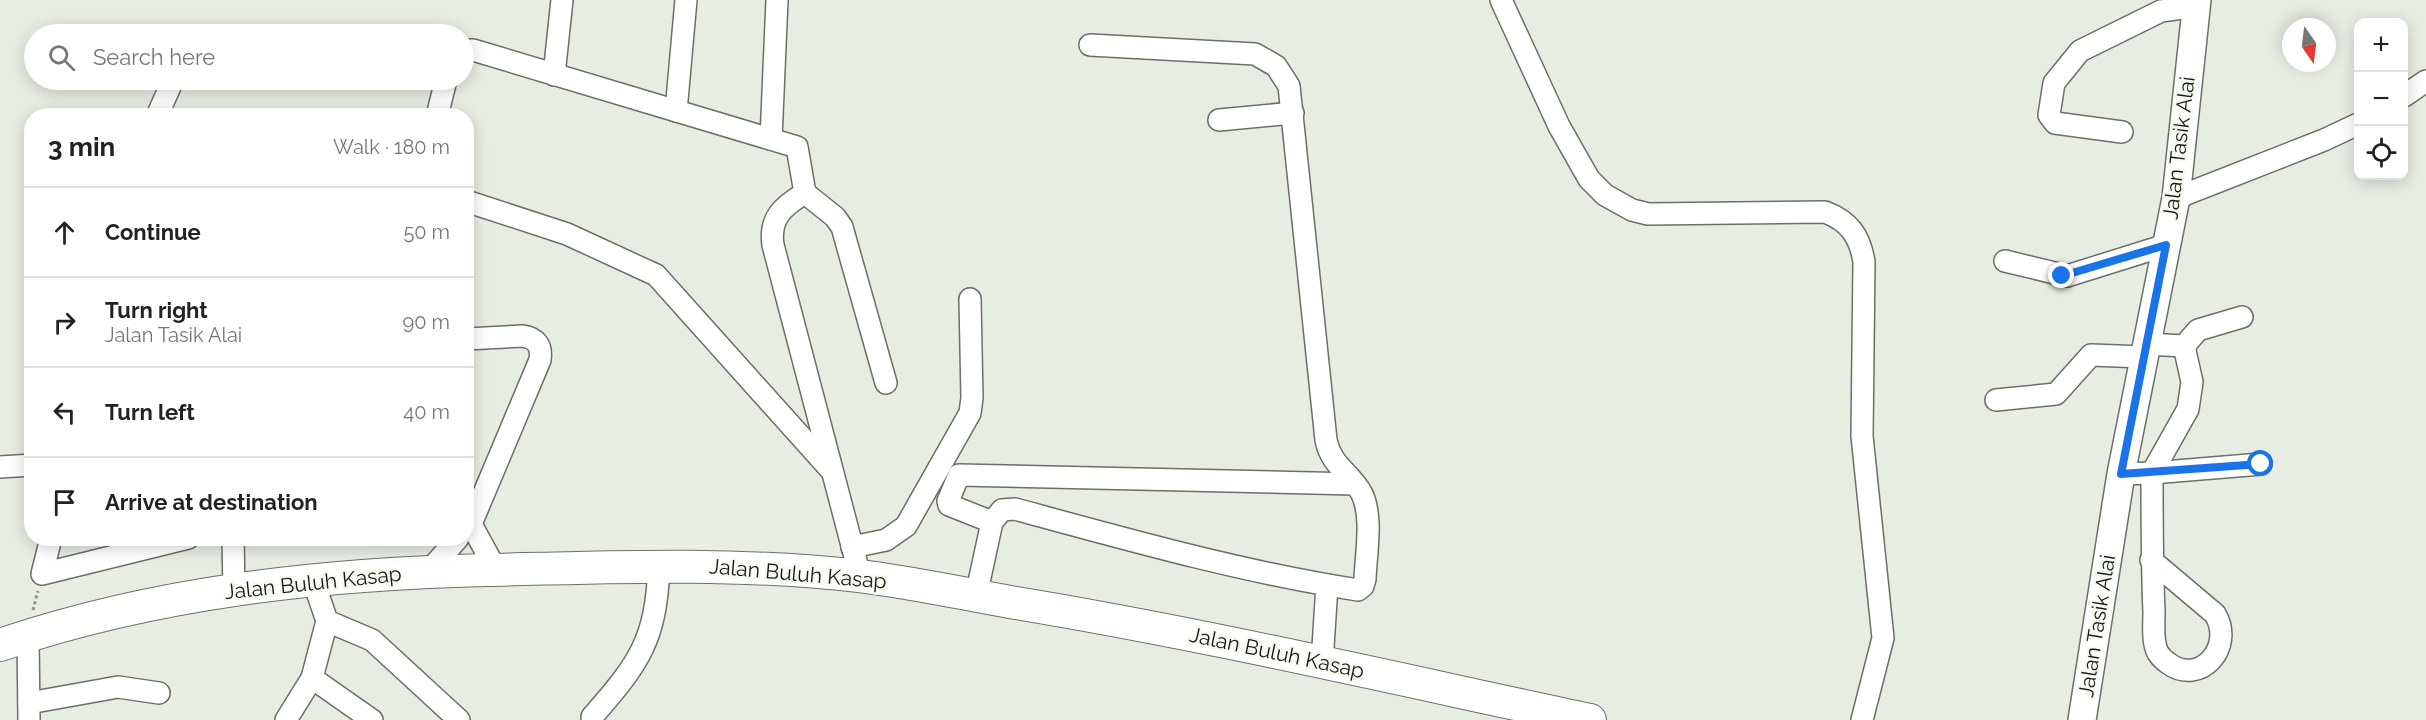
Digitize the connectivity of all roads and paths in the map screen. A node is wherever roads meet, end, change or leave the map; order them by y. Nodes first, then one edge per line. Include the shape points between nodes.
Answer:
1 (562, 0) edge
2 (686, 0) edge
3 (777, 0) edge
4 (1501, 0) edge
5 (2197, 3) edge
6 (1089, 45) dead end
7 (474, 50) edge
8 (554, 75) junction
9 (2426, 81) edge
10 (169, 90) edge
11 (444, 90) edge
12 (2408, 93) edge
13 (161, 108) edge
14 (439, 108) edge
15 (676, 111) junction
16 (1293, 113) junction
17 (1219, 120) dead end
18 (2354, 126) edge
19 (2122, 132) dead end
20 (771, 139) junction
21 (805, 193) junction
22 (2176, 198) junction
23 (474, 204) edge
24 (2166, 245) junction
25 (2005, 261) dead end
26 (970, 299) dead end
27 (2242, 317) dead end
28 (474, 339) edge
29 (2184, 346) junction
30 (2145, 351) junction
31 (886, 383) dead end
32 (1996, 400) dead end
33 (2261, 464) dead end
34 (24, 466) edge
35 (0, 467) edge
36 (832, 471) junction
37 (2152, 473) junction
38 (2121, 474) junction
39 (1355, 484) junction
40 (474, 500) edge
41 (993, 522) junction
42 (474, 542) edge
43 (49, 546) edge
44 (156, 546) edge
45 (233, 546) edge
46 (451, 546) edge
47 (2151, 560) junction
48 (856, 562) junction
49 (659, 566) junction
50 (496, 570) junction
51 (429, 571) junction
52 (42, 574) junction
53 (313, 580) junction
54 (1327, 585) junction
55 (234, 590) junction
56 (976, 596) junction
57 (327, 621) junction
58 (14, 640) edge
59 (1322, 663) junction
60 (312, 678) junction
61 (159, 693) dead end
62 (29, 711) edge
63 (592, 717) dead end
64 (286, 720) edge
65 (372, 720) edge
66 (459, 720) edge
67 (1590, 720) edge
68 (1862, 720) edge
69 (2082, 720) edge

1 - 8 street
2 - 15 street
3 - 20 street
4 - 68 street via 1559,126 1600,192 1632,210 1648,214 1825,212 1849,225 1857,236 1864,262 1862,436 1883,638
5 - 19 street via 2161,11 2080,51 2054,83 2049,110 2055,123
5 - 22 main road, Jalan Tasik Alai
6 - 16 street via 1255,54 1283,75 1289,86
7 - 8 street
8 - 15 street
9 - 12 street
10 - 13 street
11 - 14 street
15 - 20 street
16 - 17 street
16 - 39 street via 1326,440 1334,462
18 - 22 street
20 - 21 street via 797,147
21 - 31 street via 835,216 842,227
21 - 36 street via 782,209 771,236
22 - 24 main road, Jalan Tasik Alai
23 - 36 street via 567,234 656,275
24 - 25 street via 2067,276
24 - 30 main road, Jalan Tasik Alai
26 - 48 street via 970,413 906,526
27 - 29 street via 2198,330
28 - 40 street via 531,337 541,351
29 - 30 street
29 - 37 street via 2192,382 2188,409
30 - 32 street via 2091,355 2060,392
30 - 38 main road, Jalan Tasik Alai
33 - 37 street
34 - 35 street
36 - 48 street
37 - 38 street
37 - 47 street
38 - 69 main road, Jalan Tasik Alai
39 - 41 street via 959,475 948,501 950,505
39 - 54 street via 1366,509 1363,586 1358,590
41 - 54 street via 1002,510 1015,509 1168,550
41 - 56 street
42 - 50 street
43 - 52 street
44 - 52 street
45 - 55 street
46 - 51 street
47 - 47 street via 2158,653 2175,667 2200,668 2222,643 2220,622
48 - 49 highway, Jalan Buluh Kasap
48 - 56 highway, Jalan Buluh Kasap
49 - 50 highway, Jalan Buluh Kasap
49 - 63 street via 652,630 635,664
50 - 51 highway, Jalan Buluh Kasap
51 - 53 highway, Jalan Buluh Kasap
52 - 58 path
53 - 55 highway, Jalan Buluh Kasap
53 - 57 street
54 - 59 street
55 - 58 highway, Jalan Buluh Kasap via 134,608
56 - 59 highway, Jalan Buluh Kasap via 1130,621
57 - 60 street
57 - 66 street via 375,643
58 - 62 street
59 - 67 highway, Jalan Buluh Kasap
60 - 64 street
60 - 65 street
61 - 62 street via 118,687

